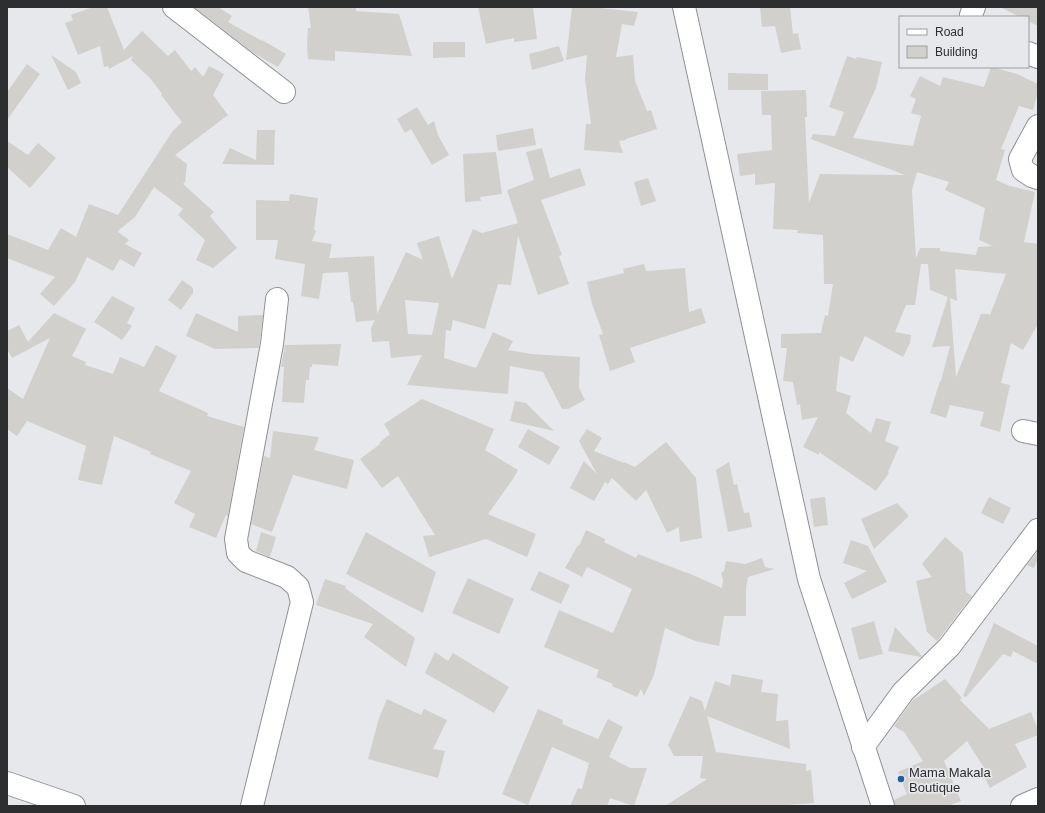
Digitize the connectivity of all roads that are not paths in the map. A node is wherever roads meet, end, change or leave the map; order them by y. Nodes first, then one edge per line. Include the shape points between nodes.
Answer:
1 (174, 7) edge
2 (684, 7) edge
3 (284, 92) dead end
4 (1038, 126) edge
5 (1038, 178) edge
6 (277, 299) dead end
7 (1038, 530) edge
8 (864, 747) junction
9 (7, 783) edge
10 (1038, 799) edge
11 (74, 806) edge
12 (252, 806) edge
13 (883, 806) edge
14 (1022, 806) edge

1 - 3 street
2 - 8 street via 810,578
4 - 5 street via 1020,159 1023,170
6 - 12 street via 272,344 236,539 238,553 246,561 287,577 298,587 302,602
7 - 8 street via 948,647 903,692
8 - 13 street
9 - 11 street
10 - 14 street

